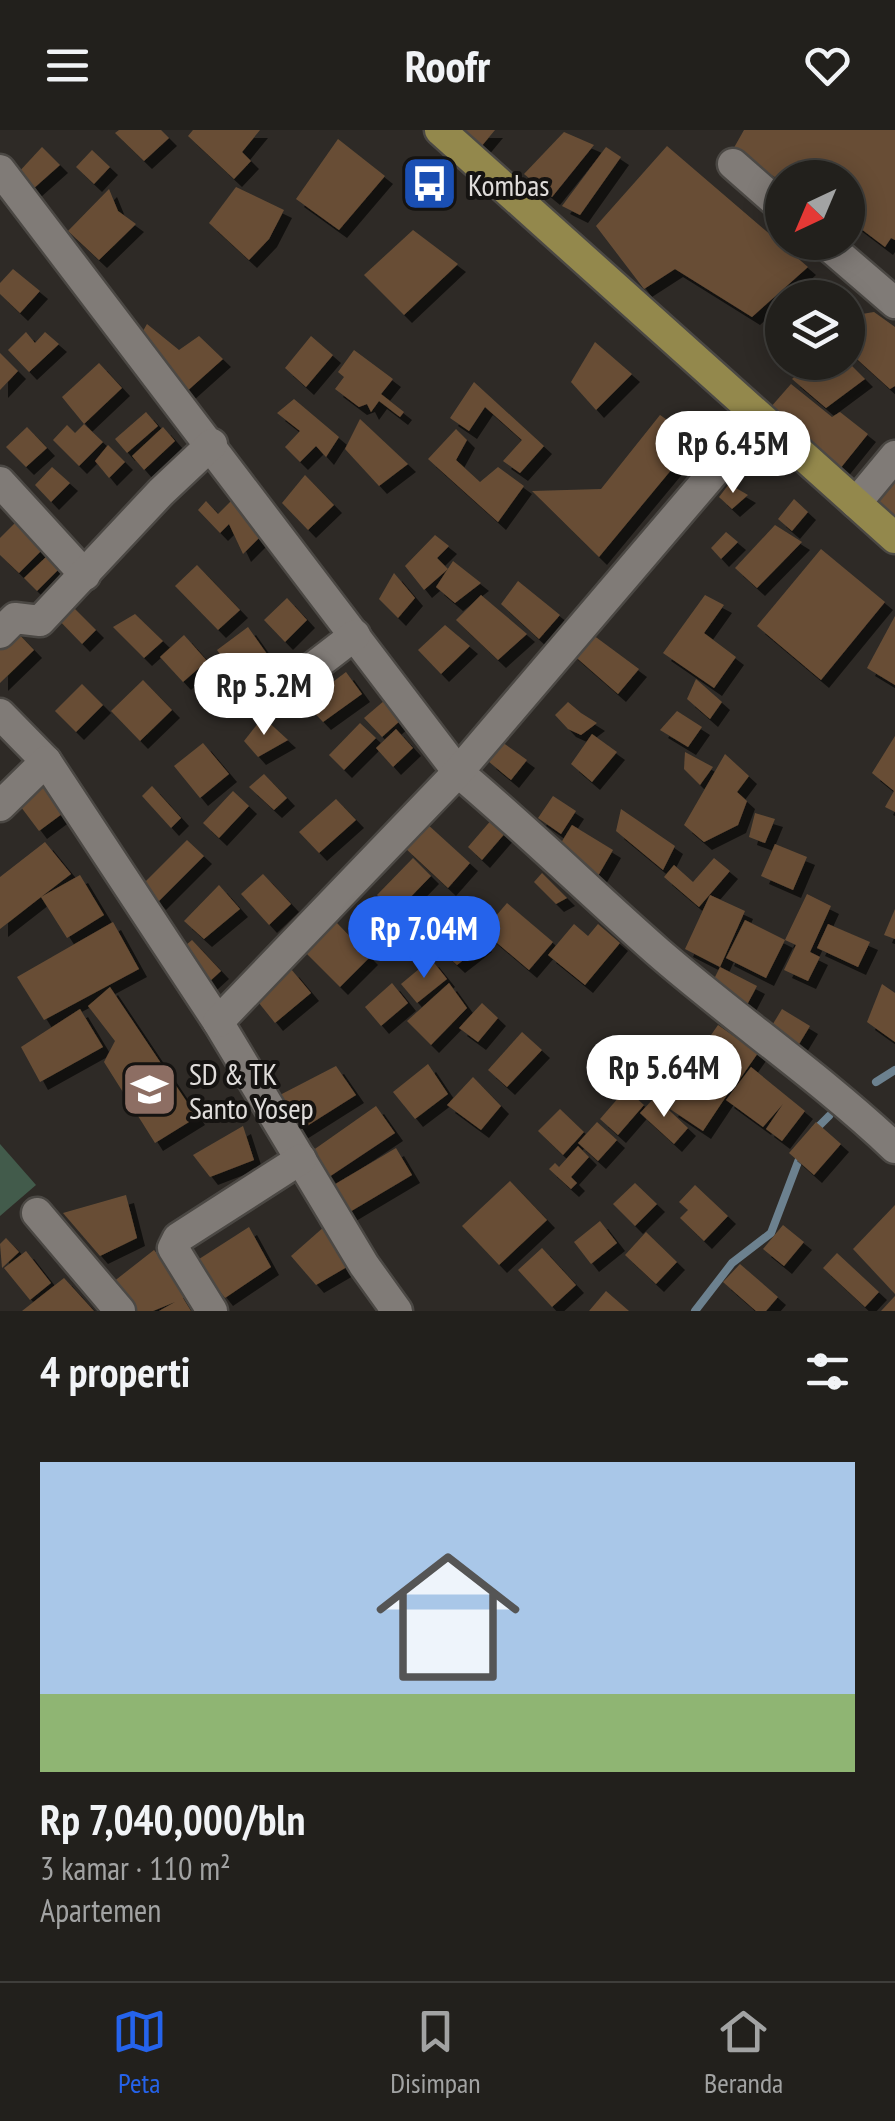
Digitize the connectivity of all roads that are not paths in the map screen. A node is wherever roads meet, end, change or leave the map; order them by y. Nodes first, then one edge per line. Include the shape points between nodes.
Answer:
1 (440, 130) edge
2 (734, 164) dead end
3 (0, 170) edge
4 (765, 191) edge
5 (845, 260) edge
6 (895, 304) edge
7 (760, 418) junction
8 (212, 444) junction
9 (895, 456) edge
10 (0, 482) edge
11 (856, 503) junction
12 (895, 538) edge
13 (85, 575) junction
14 (0, 633) edge
15 (355, 635) junction
16 (268, 702) dead end
17 (0, 714) edge
18 (46, 761) junction
19 (458, 772) junction
20 (0, 806) edge
21 (218, 1022) junction
22 (895, 1148) edge
23 (301, 1159) junction
24 (37, 1213) dead end
25 (120, 1311) edge
26 (212, 1311) edge
27 (397, 1311) edge

1 - 7 main road
2 - 4 street
3 - 8 street
5 - 6 street
7 - 11 main road
7 - 19 street
8 - 13 street
8 - 15 street
9 - 11 street
10 - 13 street
11 - 12 main road
13 - 14 street via 40,621 15,618
15 - 16 street
15 - 19 street
17 - 18 street
18 - 20 street
18 - 21 street
19 - 21 street
19 - 22 street via 660,953
21 - 23 street
23 - 26 street via 178,1238 176,1259
23 - 27 street
24 - 25 street

